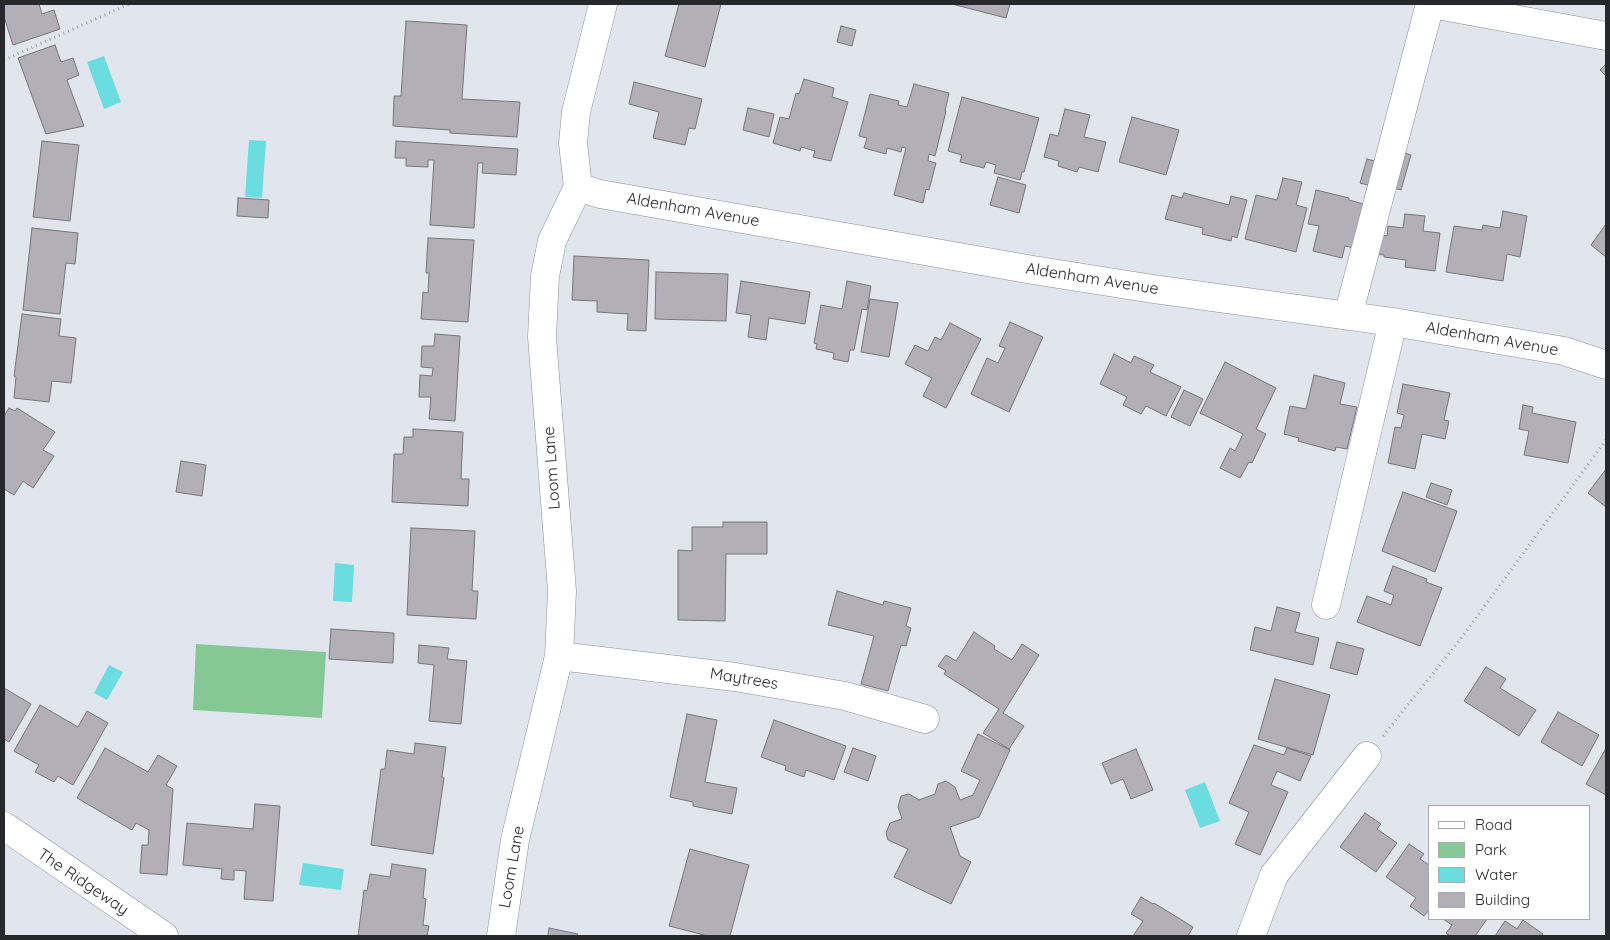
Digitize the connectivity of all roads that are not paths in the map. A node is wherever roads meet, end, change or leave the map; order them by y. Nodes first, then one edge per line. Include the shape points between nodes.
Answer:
1 (603, 4) edge
2 (1431, 4) edge
3 (1606, 36) edge
4 (578, 187) junction
5 (1348, 316) junction
6 (1393, 322) junction
7 (1606, 365) edge
8 (1326, 604) dead end
9 (559, 656) junction
10 (925, 719) dead end
11 (1367, 756) road end
12 (4, 826) edge
13 (164, 936) edge
14 (501, 936) edge
15 (1251, 936) edge

1 - 4 street via 576,112 573,143
2 - 3 street
2 - 5 street
4 - 5 street, Aldenham Avenue via 600,194 1033,270
4 - 9 street, Loom Lane via 552,241 545,276 542,336 562,591
5 - 6 street, Aldenham Avenue
6 - 7 street, Aldenham Avenue via 1564,351
6 - 8 street
9 - 10 street, Maytrees via 735,677 845,696
9 - 14 street, Loom Lane via 515,840
11 - 15 street via 1274,875
12 - 13 street, The Ridgeway

